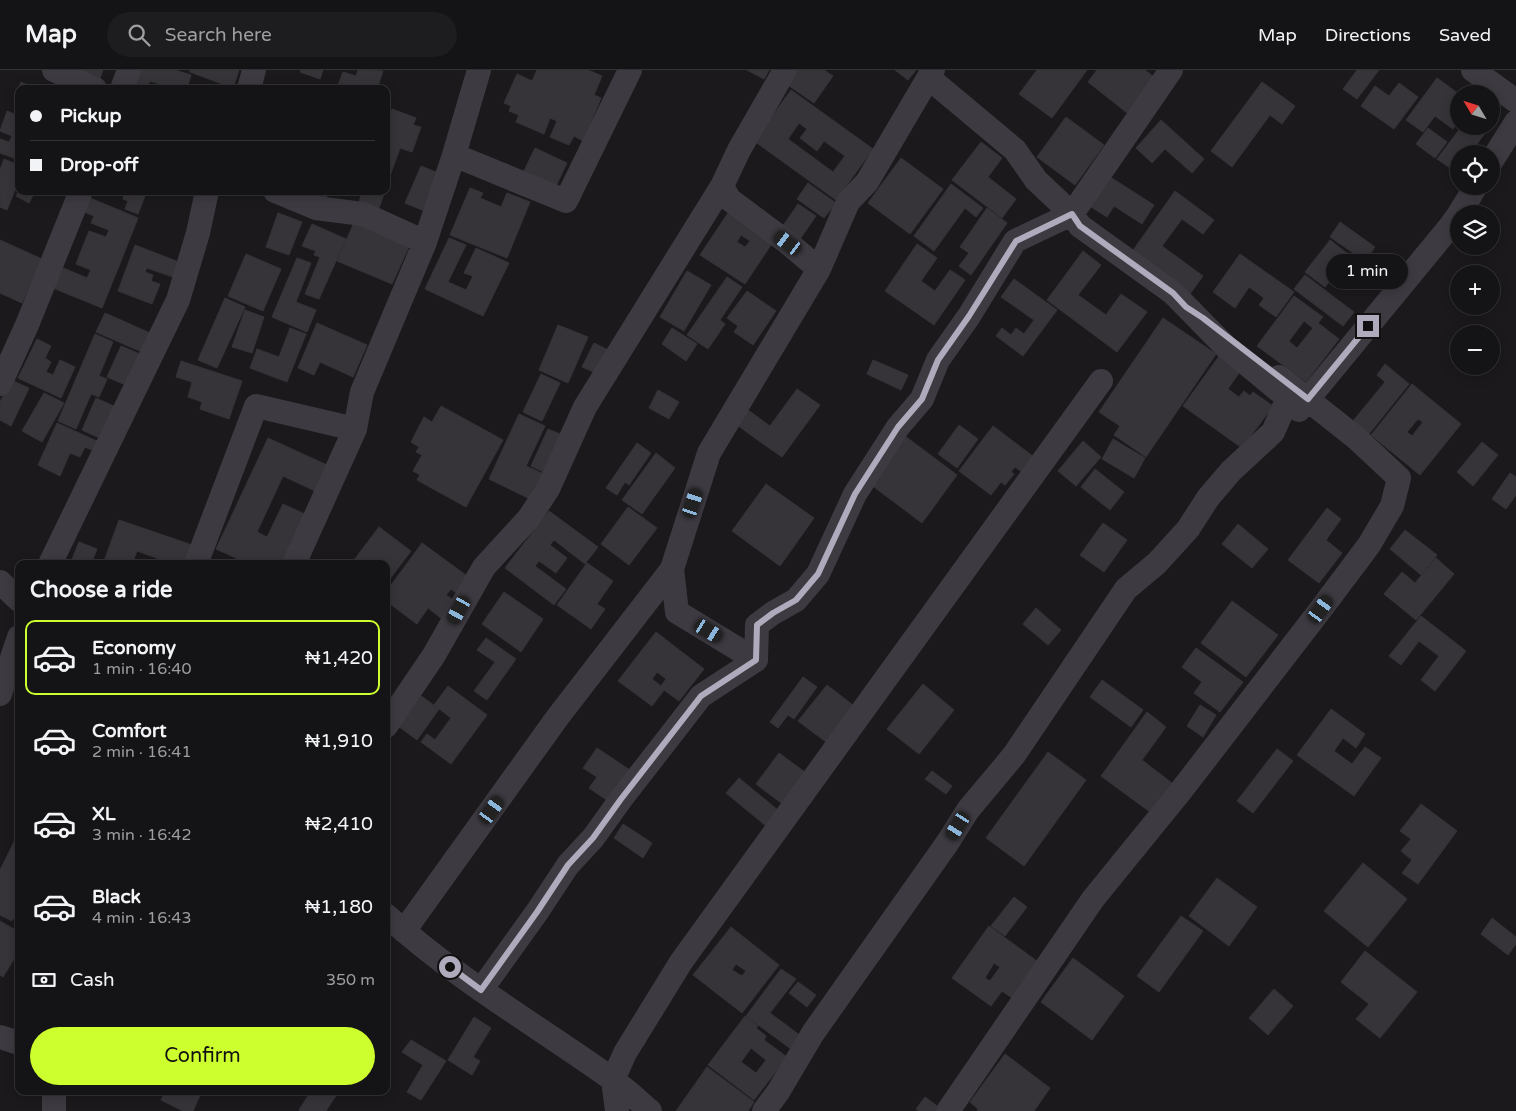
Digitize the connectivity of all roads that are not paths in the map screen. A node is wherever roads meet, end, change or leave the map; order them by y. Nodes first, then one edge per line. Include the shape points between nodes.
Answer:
1 (54, 70) edge
2 (129, 70) edge
3 (254, 70) edge
4 (479, 70) edge
5 (630, 70) edge
6 (785, 70) edge
7 (1171, 70) edge
8 (1473, 70) edge
9 (931, 74) edge
10 (86, 85) edge
11 (123, 85) edge
12 (250, 85) edge
13 (1516, 101) edge
14 (1516, 122) edge
15 (1500, 148) edge
16 (454, 155) junction
17 (722, 186) junction
18 (79, 195) edge
19 (206, 195) edge
20 (285, 195) edge
21 (1072, 214) junction
22 (1450, 226) edge
23 (425, 242) junction
24 (819, 269) junction
25 (1186, 307) junction
26 (1101, 381) dead end
27 (0, 384) edge
28 (1308, 399) junction
29 (355, 429) junction
30 (1248, 471) dead end
31 (52, 560) edge
32 (198, 560) edge
33 (296, 560) edge
34 (672, 569) junction
35 (0, 582) edge
36 (15, 596) edge
37 (15, 649) edge
38 (756, 660) junction
39 (0, 694) edge
40 (390, 720) edge
41 (390, 919) edge
42 (404, 931) junction
43 (481, 990) junction
44 (0, 1037) edge
45 (15, 1042) edge
46 (613, 1080) junction
47 (54, 1095) edge
48 (54, 1111) edge
49 (616, 1111) edge
50 (650, 1111) edge
51 (764, 1111) edge
52 (948, 1111) edge

1 - 10 street
2 - 11 street
3 - 12 street
4 - 16 street
5 - 16 street via 566,201
6 - 17 street
7 - 21 street
8 - 13 street
9 - 21 street via 1015,150 1036,180
9 - 24 street via 867,182 848,202
14 - 15 street
16 - 23 street
17 - 24 street via 729,199
17 - 40 street via 585,407 548,488 529,518 484,567 434,655
18 - 27 street
19 - 31 street via 178,300
20 - 23 street via 316,208 363,214
21 - 25 street via 1080,226 1173,293
21 - 38 street via 1016,241 938,360 922,399 898,427 855,494 818,574 796,600 757,625
22 - 28 street
23 - 29 street via 362,392
24 - 34 street via 709,453
25 - 28 street
25 - 51 street via 1226,347 1288,398 1273,432 1231,471 1188,529 1157,563 1126,589 1014,755 968,810 813,1033
26 - 46 street via 681,962 624,1053
28 - 30 street
28 - 52 street via 1399,478 1392,506 1369,545 1321,609 1180,792 1093,898
29 - 32 street via 256,406
29 - 33 street
34 - 38 street via 677,612
34 - 42 street via 557,718
35 - 36 street
37 - 39 street
38 - 43 street via 701,696 593,838 568,865
41 - 42 street
42 - 43 street
43 - 46 street
44 - 45 street
46 - 49 street
46 - 50 street
47 - 48 street

